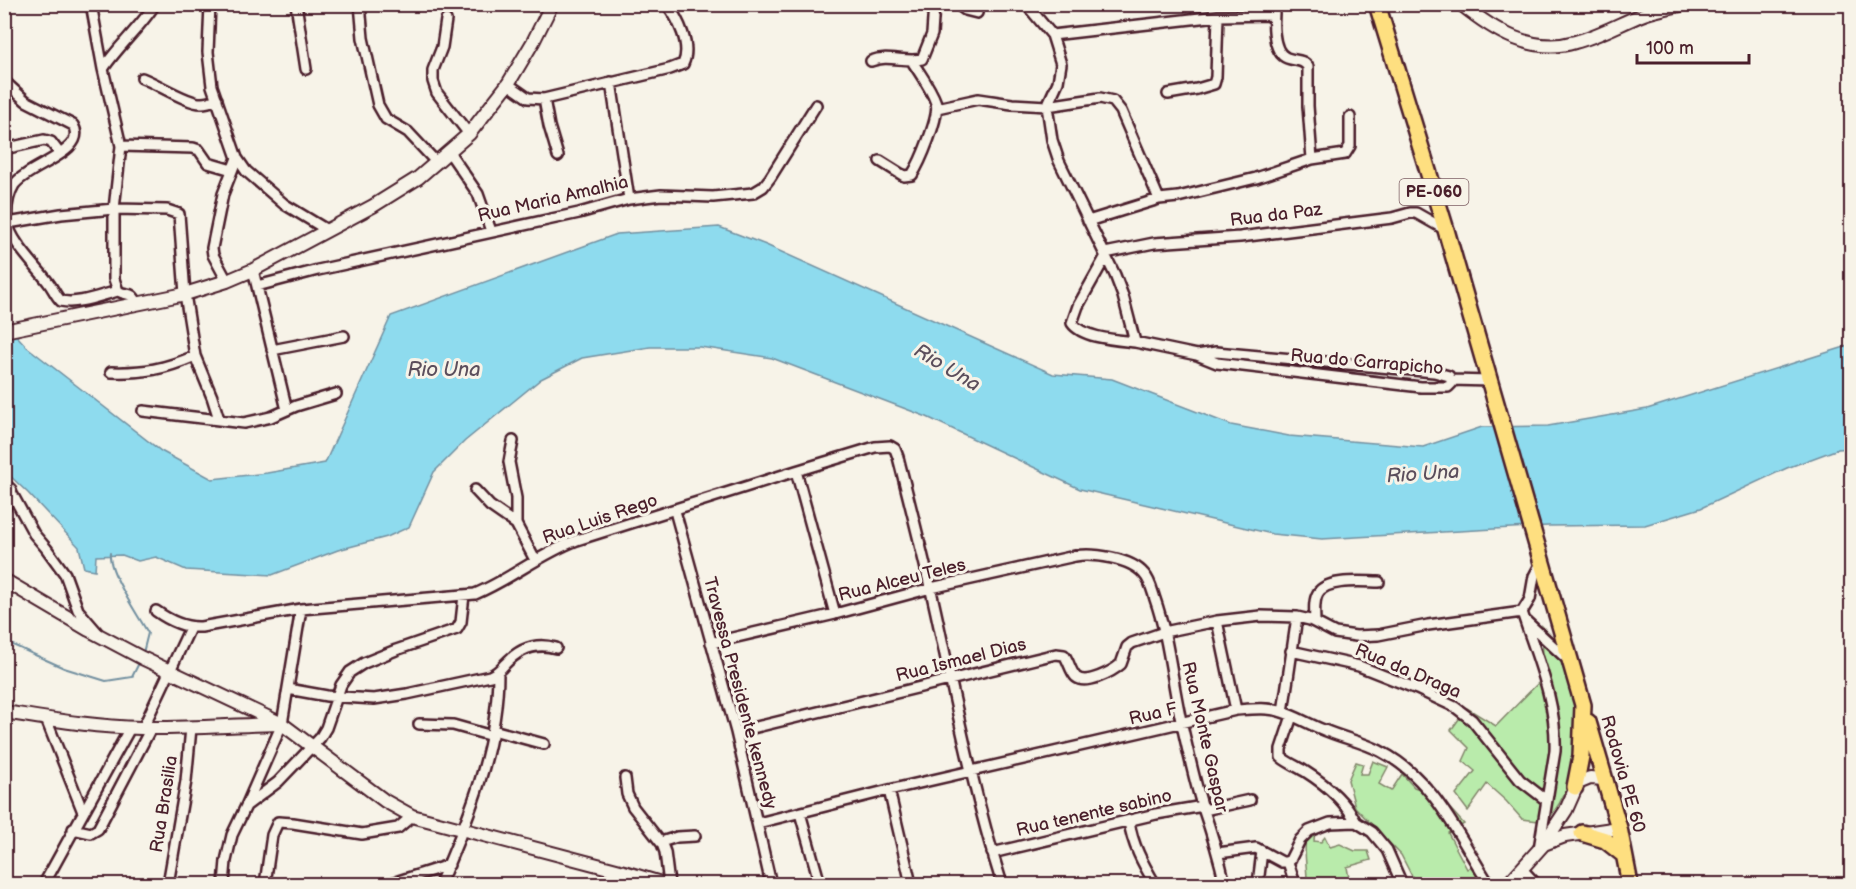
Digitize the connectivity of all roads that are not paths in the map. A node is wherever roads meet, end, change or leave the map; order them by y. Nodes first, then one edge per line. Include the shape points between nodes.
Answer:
1 (91, 4) edge
2 (155, 4) edge
3 (210, 4) edge
4 (296, 4) edge
5 (360, 4) edge
6 (552, 4) edge
7 (667, 4) edge
8 (934, 4) edge
9 (957, 4) edge
10 (1026, 4) edge
11 (1275, 4) edge
12 (1377, 4) edge
13 (1461, 4) edge
14 (1685, 4) edge
15 (977, 13) dead end
16 (1273, 15) junction
17 (1218, 16) junction
18 (446, 20) dead end
19 (1052, 35) junction
20 (912, 60) junction
21 (871, 61) dead end
22 (103, 69) junction
23 (306, 69) dead end
24 (142, 78) dead end
25 (4, 81) edge
26 (611, 82) junction
27 (508, 84) junction
28 (1168, 94) dead end
29 (217, 99) junction
30 (544, 99) junction
31 (816, 105) dead end
32 (1047, 106) junction
33 (937, 108) junction
34 (1350, 117) dead end
35 (469, 134) junction
36 (121, 146) junction
37 (4, 149) edge
38 (449, 152) junction
39 (60, 154) junction
40 (558, 156) dead end
41 (237, 158) junction
42 (1312, 159) junction
43 (880, 161) dead end
44 (437, 163) junction
45 (232, 170) junction
46 (1159, 198) junction
47 (629, 199) junction
48 (114, 209) junction
49 (1088, 221) junction
50 (8, 227) edge
51 (327, 230) junction
52 (1446, 230) junction
53 (491, 231) junction
54 (1106, 254) junction
55 (253, 270) junction
56 (227, 281) junction
57 (257, 286) junction
58 (118, 291) junction
59 (185, 294) junction
60 (132, 304) junction
61 (4, 331) edge
62 (345, 336) dead end
63 (1135, 342) junction
64 (272, 350) junction
65 (1197, 355) junction
66 (195, 356) junction
67 (111, 372) dead end
68 (1452, 380) junction
69 (1490, 381) junction
70 (336, 394) dead end
71 (287, 410) junction
72 (143, 411) dead end
73 (219, 419) junction
74 (513, 441) dead end
75 (796, 471) junction
76 (7, 488) edge
77 (475, 490) dead end
78 (4, 507) edge
79 (675, 511) junction
80 (516, 524) junction
81 (1541, 558) junction
82 (535, 560) junction
83 (4, 580) edge
84 (1379, 582) dead end
85 (931, 588) junction
86 (464, 595) junction
87 (301, 609) junction
88 (156, 611) dead end
89 (835, 614) junction
90 (1524, 616) junction
91 (1297, 617) junction
92 (1217, 621) junction
93 (1316, 622) junction
94 (190, 627) junction
95 (1164, 632) junction
96 (103, 638) junction
97 (711, 643) junction
98 (556, 648) dead end
99 (1291, 651) junction
100 (1571, 663) junction
101 (169, 671) junction
102 (498, 672) junction
103 (951, 680) junction
104 (288, 689) junction
105 (336, 696) junction
106 (1583, 705) junction
107 (1236, 710) junction
108 (4, 712) edge
109 (1288, 714) junction
110 (46, 718) junction
111 (282, 724) junction
112 (419, 724) dead end
113 (1182, 724) junction
114 (141, 728) junction
115 (191, 728) junction
116 (736, 732) junction
117 (493, 733) junction
118 (543, 744) dead end
119 (311, 747) junction
120 (971, 771) junction
121 (625, 778) dead end
122 (1604, 779) junction
123 (1575, 787) junction
124 (889, 790) junction
125 (1250, 800) dead end
126 (1546, 800) junction
127 (246, 806) junction
128 (1203, 808) junction
129 (83, 812) junction
130 (800, 813) junction
131 (412, 816) junction
132 (1129, 821) junction
133 (758, 823) junction
134 (1360, 824) junction
135 (1619, 828) junction
136 (73, 830) junction
137 (462, 830) junction
138 (1582, 833) junction
139 (695, 836) dead end
140 (661, 843) junction
141 (1541, 847) junction
142 (1262, 851) junction
143 (992, 853) junction
144 (1218, 853) junction
145 (1624, 855) junction
146 (1288, 862) junction
147 (449, 865) junction
148 (1522, 869) junction
149 (1532, 883) edge
150 (44, 885) edge
151 (168, 885) edge
152 (224, 885) edge
153 (265, 885) edge
154 (389, 885) edge
155 (440, 885) edge
156 (664, 885) edge
157 (669, 885) edge
158 (771, 885) edge
159 (819, 885) edge
160 (911, 885) edge
161 (1002, 885) edge
162 (1155, 885) edge
163 (1225, 885) edge
164 (1258, 885) edge
165 (1295, 885) edge
166 (1402, 885) edge
167 (1489, 885) edge
168 (1508, 885) edge
169 (1630, 885) edge

1 - 22 street
2 - 22 street
3 - 29 street via 208,52
4 - 23 street
5 - 44 street via 363,38 378,105 386,119 408,132
6 - 27 street
7 - 26 street via 681,30 685,62
8 - 20 street via 932,34 924,57
9 - 15 street
10 - 19 street
11 - 16 street
12 - 52 main road, PE-060 / PE-060
13 - 14 street via 1506,34 1546,45 1575,43 1646,13
16 - 17 street
16 - 42 street via 1277,50 1308,67
17 - 19 street
17 - 28 street via 1214,84
18 - 35 street via 432,81
19 - 32 street via 1061,64 1059,82
20 - 21 street via 884,57
20 - 33 street
22 - 36 street
24 - 29 street via 192,101
25 - 39 street via 26,100 73,125 74,140
26 - 30 street
26 - 47 street
27 - 30 street via 528,98
27 - 35 street
29 - 41 street
30 - 40 street
31 - 47 street, Rua Maria Amalhia via 759,191 730,196 661,195
32 - 33 street via 983,99
32 - 46 street via 1093,98 1113,101
32 - 49 street via 1059,160
33 - 43 street via 912,175 904,176
34 - 42 street via 1347,152
35 - 38 street
36 - 45 street via 193,148 199,150 207,163
36 - 48 street
37 - 39 street via 44,140 51,142
38 - 44 street
38 - 53 street via 478,194
39 - 50 street via 30,170 14,185 8,204
41 - 45 street
41 - 51 street via 284,204
42 - 46 street via 1256,178
44 - 51 street via 394,194
45 - 56 street via 212,248
46 - 49 street
47 - 53 street, Rua Maria Amalhia
48 - 50 street via 61,214
48 - 58 street via 114,279
48 - 59 street via 167,210 179,214
49 - 54 street
50 - 58 street via 61,301
51 - 55 street
52 - 54 street, Rua da Paz via 1410,213 1240,237 1154,243
52 - 69 main road, PE-060 / PE-060
53 - 57 street, Rua Maria Amalhia
54 - 63 street via 1123,296
54 - 63 street via 1072,323 1092,335
55 - 56 street
55 - 57 street
56 - 59 street
57 - 64 street
58 - 60 street via 134,296
59 - 60 street
59 - 66 street
60 - 61 street
62 - 64 street
63 - 65 street
64 - 71 street
65 - 68 street, Rua do Carrapicho via 1216,352 1397,368 1444,374
65 - 68 street, Rua do Carrapicho via 1217,363 1413,386 1448,387
66 - 67 street via 145,372
66 - 73 street
68 - 69 street
69 - 81 main road, PE-060
70 - 71 street
71 - 73 street via 244,423
72 - 73 street
74 - 80 street via 509,462
75 - 79 street, Rua Luis Rego
75 - 85 street, Rua Luis Rego via 890,446 897,454
75 - 89 street
76 - 78 street
76 - 96 street via 34,534 65,574 78,610
77 - 80 street
79 - 82 street, Rua Luis Rego via 577,540
79 - 97 street, Travessa Presidente kennedy
80 - 82 street
81 - 90 street
81 - 100 main road, Rodovia PE 60
82 - 86 street, Rua Luis Rego via 495,585
83 - 96 street
84 - 93 street via 1336,583 1323,588 1316,598
85 - 89 street, Rua Alceu Teles
85 - 95 street, Rua Alceu Teles via 1075,556 1101,556 1130,564 1144,574
85 - 103 street
86 - 87 street, Rua Luis Rego
86 - 105 street via 457,628 357,668
87 - 94 street, Rua Luis Rego
87 - 104 street
88 - 94 street via 172,622
89 - 97 street, Rua Alceu Teles
90 - 93 street via 1356,636 1335,633
90 - 100 street
90 - 126 street via 1554,716 1555,751
91 - 92 street
91 - 93 street
91 - 99 street
92 - 95 street
92 - 107 street
94 - 101 street
95 - 103 street, Rua Ismael Dias via 1129,644 1121,664 1091,679 1077,678 1066,657 1059,653
95 - 113 street, Rua Monte Gaspar
96 - 101 street
97 - 116 street, Travessa Presidente kennedy
98 - 102 street via 531,646 518,652
99 - 109 street
99 - 126 street, Rua da Draga via 1359,666 1455,707 1472,720 1520,780
100 - 106 main road, Rodovia PE 60
101 - 111 street
101 - 114 street
102 - 105 street via 407,694 367,699
102 - 117 street
103 - 116 street, Rua Ismael Dias
103 - 120 street
104 - 105 street
104 - 111 street
105 - 119 street via 326,728
106 - 122 main road, Rodovia PE 60
106 - 123 main road via 1582,750
107 - 109 street, Rua F via 1271,709
107 - 113 street, Rua F
108 - 110 street
109 - 134 street via 1281,757 1331,792
109 - 167 street, Rua F via 1401,763 1448,815
110 - 114 street
110 - 129 street
111 - 115 street
111 - 119 street
111 - 127 street
112 - 117 street via 453,725
113 - 120 street, Rua F
113 - 128 street, Rua Monte Gaspar
114 - 115 street
114 - 129 street
114 - 136 street via 98,829 91,833
115 - 151 street, Rua Brasilia
116 - 133 street, Travessa Presidente kennedy
117 - 118 street
117 - 137 street
119 - 127 street via 278,782
119 - 131 street
120 - 124 street, Rua F
120 - 143 street
121 - 140 street via 633,807
122 - 123 street via 1587,778
122 - 135 main road, Rodovia PE 60
123 - 141 street via 1566,810
124 - 130 street, Rua F
124 - 160 street
125 - 128 street, Rua tenente sabino
126 - 141 street
127 - 152 street via 232,835
128 - 132 street, Rua tenente sabino
128 - 144 street, Rua Monte Gaspar
129 - 136 street
130 - 133 street, Rua F
130 - 159 street
131 - 137 street
131 - 153 street via 398,828 362,834 278,822 270,842
132 - 143 street, Rua tenente sabino
132 - 162 street, Rua tenente sabino via 1137,851
133 - 158 street, Travessa Presidente kennedy
134 - 146 street via 1330,823 1309,831
134 - 166 street via 1387,850
135 - 138 street
135 - 145 main road, Rodovia PE 60
136 - 150 street
137 - 147 street
137 - 156 street
138 - 141 street
138 - 145 main road via 1605,840
139 - 140 street
140 - 157 street
141 - 148 street
142 - 144 street via 1252,848
142 - 146 street
142 - 164 street
143 - 161 street
144 - 163 street, Rua Monte Gaspar
145 - 169 main road, Rodovia PE 60
146 - 165 street
147 - 154 street
147 - 155 street
148 - 149 street
148 - 168 street

